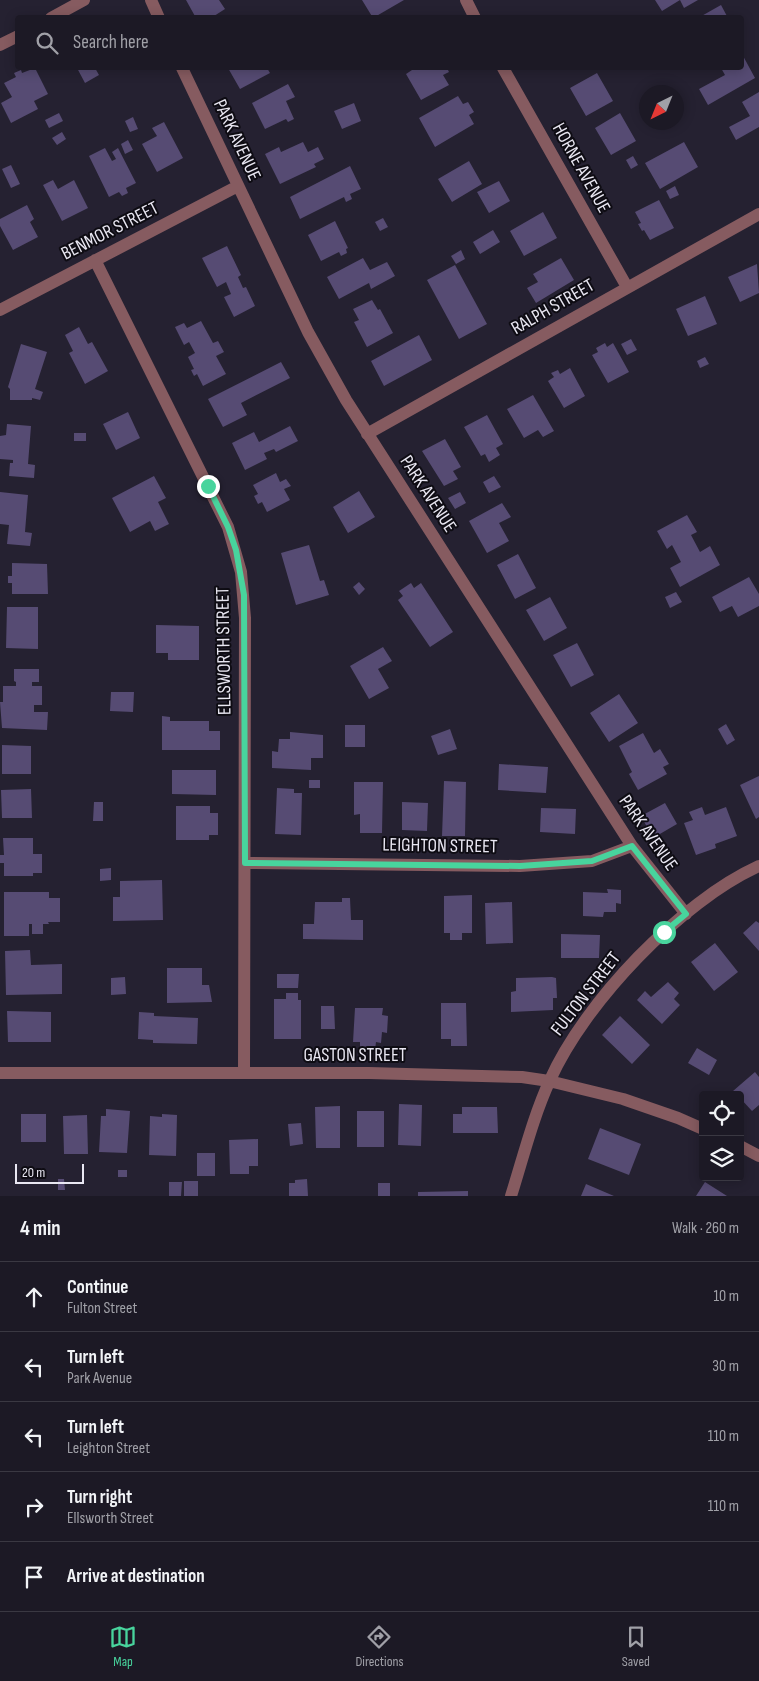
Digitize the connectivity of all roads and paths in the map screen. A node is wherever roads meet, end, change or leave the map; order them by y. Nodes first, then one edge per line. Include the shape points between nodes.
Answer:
1 (84, 0) edge
2 (151, 0) edge
3 (466, 0) edge
4 (56, 15) edge
5 (158, 15) edge
6 (474, 15) edge
7 (15, 38) edge
8 (0, 45) edge
9 (183, 70) edge
10 (505, 70) edge
11 (238, 186) junction
12 (759, 214) edge
13 (95, 260) junction
14 (626, 287) junction
15 (0, 310) edge
16 (367, 434) junction
17 (632, 846) junction
18 (245, 863) junction
19 (759, 866) edge
20 (686, 914) junction
21 (0, 1073) edge
22 (244, 1073) junction
23 (549, 1081) junction
24 (699, 1127) edge
25 (744, 1148) edge
26 (759, 1156) edge
27 (511, 1196) edge

1 - 4 street
2 - 5 street
3 - 6 street
7 - 8 street
9 - 11 street, PARK AVENUE
10 - 14 street, HORNE AVENUE
11 - 13 street, BENMOR STREET
11 - 16 street, PARK AVENUE via 308,332
12 - 14 street, RALPH STREET
13 - 15 street, BENMOR STREET
13 - 18 street, ELLSWORTH STREET via 219,508 236,550 245,618
14 - 16 street, RALPH STREET
16 - 17 street, PARK AVENUE
17 - 18 street, LEIGHTON STREET via 592,861 520,866
17 - 20 street, PARK AVENUE
18 - 22 street, ELLSWORTH STREET
19 - 20 street, FULTON STREET
20 - 23 street, FULTON STREET via 643,952 611,987 574,1038
21 - 22 street, GASTON STREET
22 - 23 street, GASTON STREET via 494,1075
23 - 24 street, GASTON STREET via 623,1100
23 - 27 street, FULTON STREET
25 - 26 street

